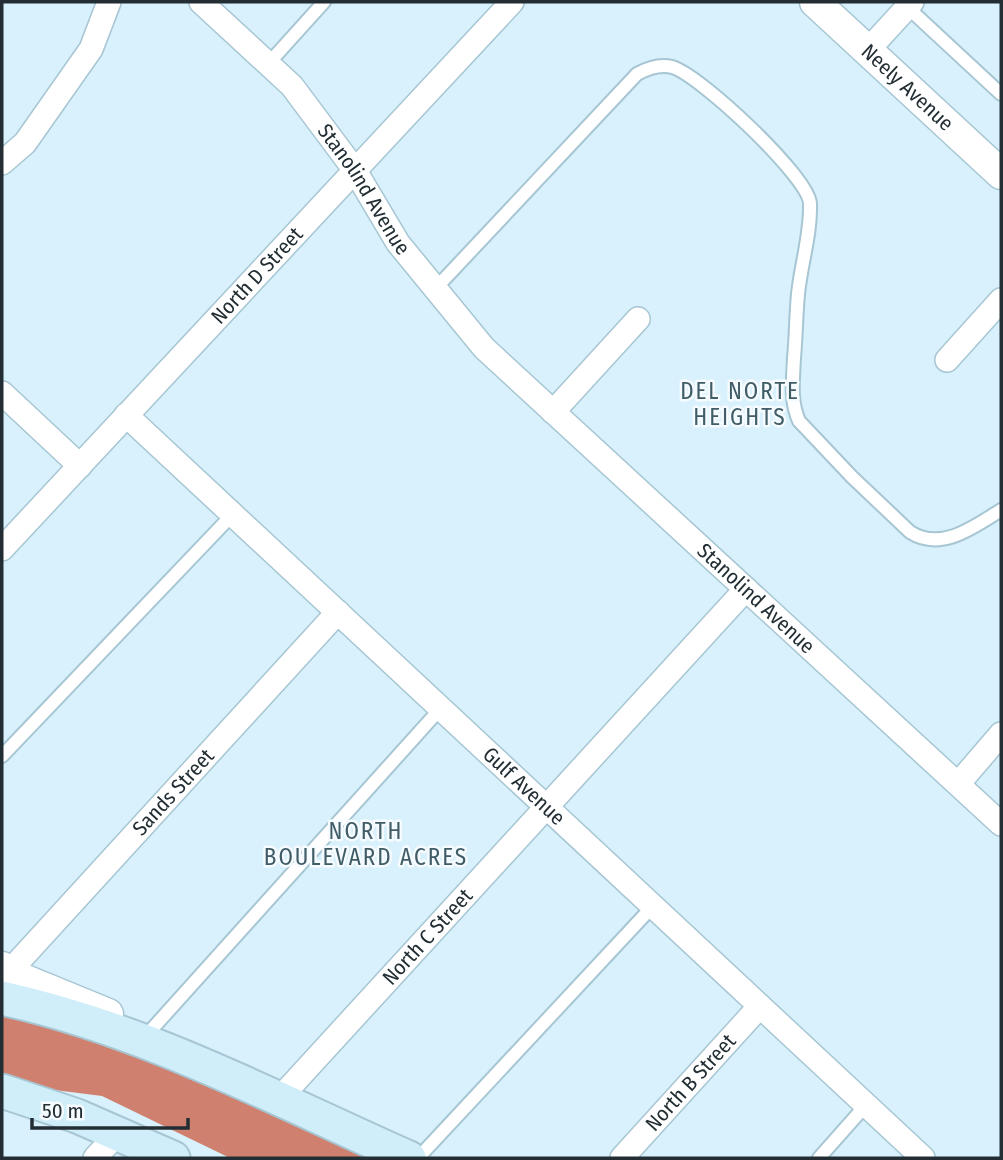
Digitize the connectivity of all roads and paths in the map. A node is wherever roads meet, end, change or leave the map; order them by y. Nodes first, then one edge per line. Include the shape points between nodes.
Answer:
1 (109, 2) edge
2 (201, 2) edge
3 (324, 2) edge
4 (512, 2) edge
5 (815, 2) edge
6 (907, 4) edge
7 (868, 50) junction
8 (268, 64) junction
9 (1001, 94) edge
10 (2, 163) edge
11 (354, 169) junction
12 (1001, 174) edge
13 (436, 288) junction
14 (1001, 300) edge
15 (638, 319) dead end
16 (947, 359) dead end
17 (2, 393) edge
18 (554, 412) junction
19 (126, 415) junction
20 (80, 466) junction
21 (1001, 510) edge
22 (233, 514) junction
23 (2, 549) edge
24 (746, 589) junction
25 (338, 612) junction
26 (441, 708) junction
27 (1001, 734) edge
28 (2, 756) edge
29 (958, 784) junction
30 (547, 807) junction
31 (1001, 824) edge
32 (653, 906) junction
33 (4, 979) edge
34 (760, 1006) junction
35 (129, 1037) junction
36 (2, 1091) edge
37 (279, 1099) junction
38 (866, 1105) junction
39 (118, 1133) junction
40 (95, 1158) edge
41 (173, 1158) edge
42 (409, 1158) edge
43 (418, 1158) edge
44 (622, 1158) edge
45 (819, 1158) edge
46 (923, 1158) edge

1 - 10 street via 91,49 25,143
2 - 8 street, Stanolind Avenue
3 - 8 lane
4 - 11 street, North D Street
5 - 7 street, Neely Avenue
6 - 7 street
6 - 9 lane
7 - 12 street, Neely Avenue
8 - 11 street, Stanolind Avenue via 292,86
11 - 13 street, Stanolind Avenue via 398,243
11 - 19 street, North D Street
13 - 18 street, Stanolind Avenue via 484,348
13 - 21 lane via 637,74 670,66 694,78 725,104 793,171 810,200 793,374 794,411 799,421 921,539 950,538
14 - 16 street
15 - 18 street
17 - 20 street
18 - 24 street, Stanolind Avenue
19 - 20 street, North D Street
19 - 22 street, Gulf Avenue
20 - 23 street, North D Street
22 - 25 street, Gulf Avenue
22 - 28 lane
24 - 29 street, Stanolind Avenue
24 - 30 street, North C Street
25 - 26 street, Gulf Avenue
25 - 33 street, Sands Street
26 - 30 street, Gulf Avenue
26 - 35 lane
27 - 29 street
29 - 31 street, Stanolind Avenue
30 - 32 street, Gulf Avenue
30 - 37 street, North C Street
32 - 34 street, Gulf Avenue
32 - 43 lane
33 - 35 main road via 53,1009
34 - 38 street, Gulf Avenue
34 - 44 street, North B Street
35 - 37 main road
36 - 39 main road
37 - 42 main road
38 - 45 lane
38 - 46 street, Gulf Avenue
39 - 40 street
39 - 41 main road

